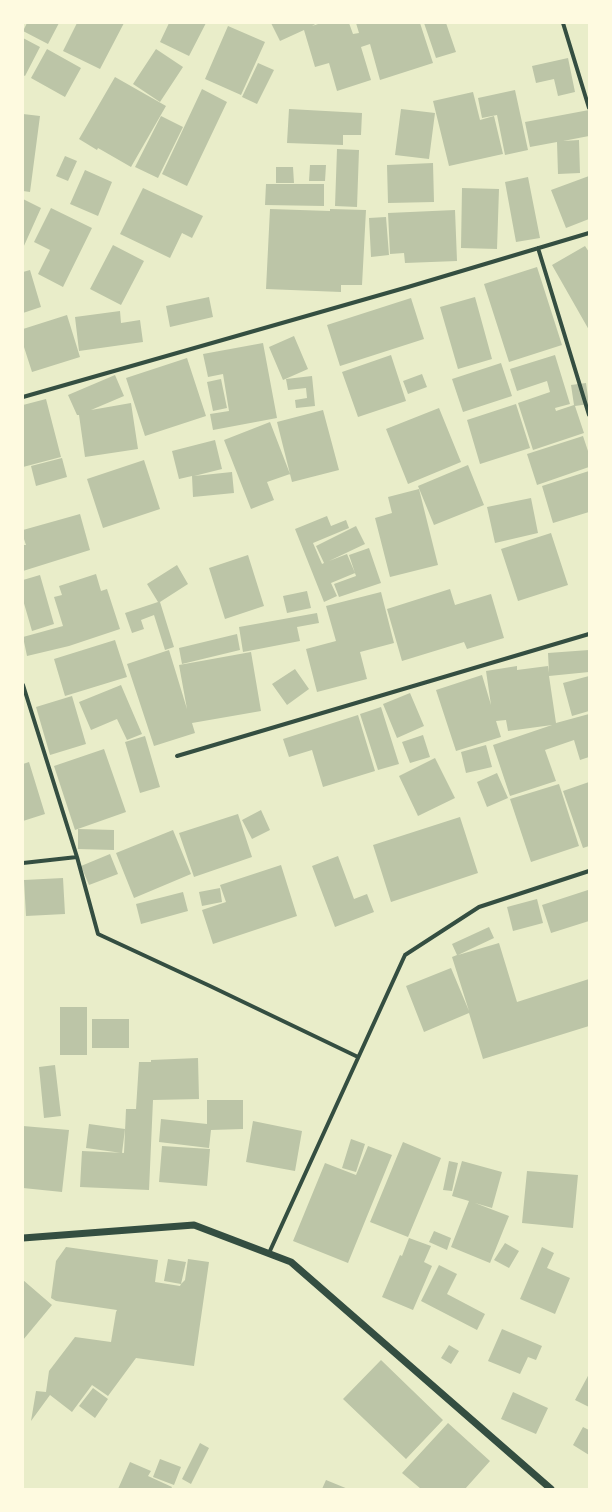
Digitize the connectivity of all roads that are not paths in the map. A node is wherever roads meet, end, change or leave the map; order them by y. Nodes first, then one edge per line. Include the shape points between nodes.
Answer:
1 (563, 23) edge
2 (589, 108) edge
3 (589, 233) edge
4 (538, 248) junction
5 (23, 397) edge
6 (589, 416) edge
7 (589, 634) edge
8 (23, 685) edge
9 (176, 756) dead end
10 (77, 857) junction
11 (23, 863) edge
12 (589, 871) edge
13 (358, 1057) junction
14 (23, 1238) edge
15 (269, 1254) junction
16 (551, 1489) edge

1 - 2 street
3 - 4 street
4 - 5 street
4 - 6 street
7 - 9 street
8 - 10 street
10 - 11 street
10 - 13 street via 98,934
12 - 13 street via 479,907 405,955
13 - 15 street
14 - 15 street via 194,1225
15 - 16 street via 292,1262

